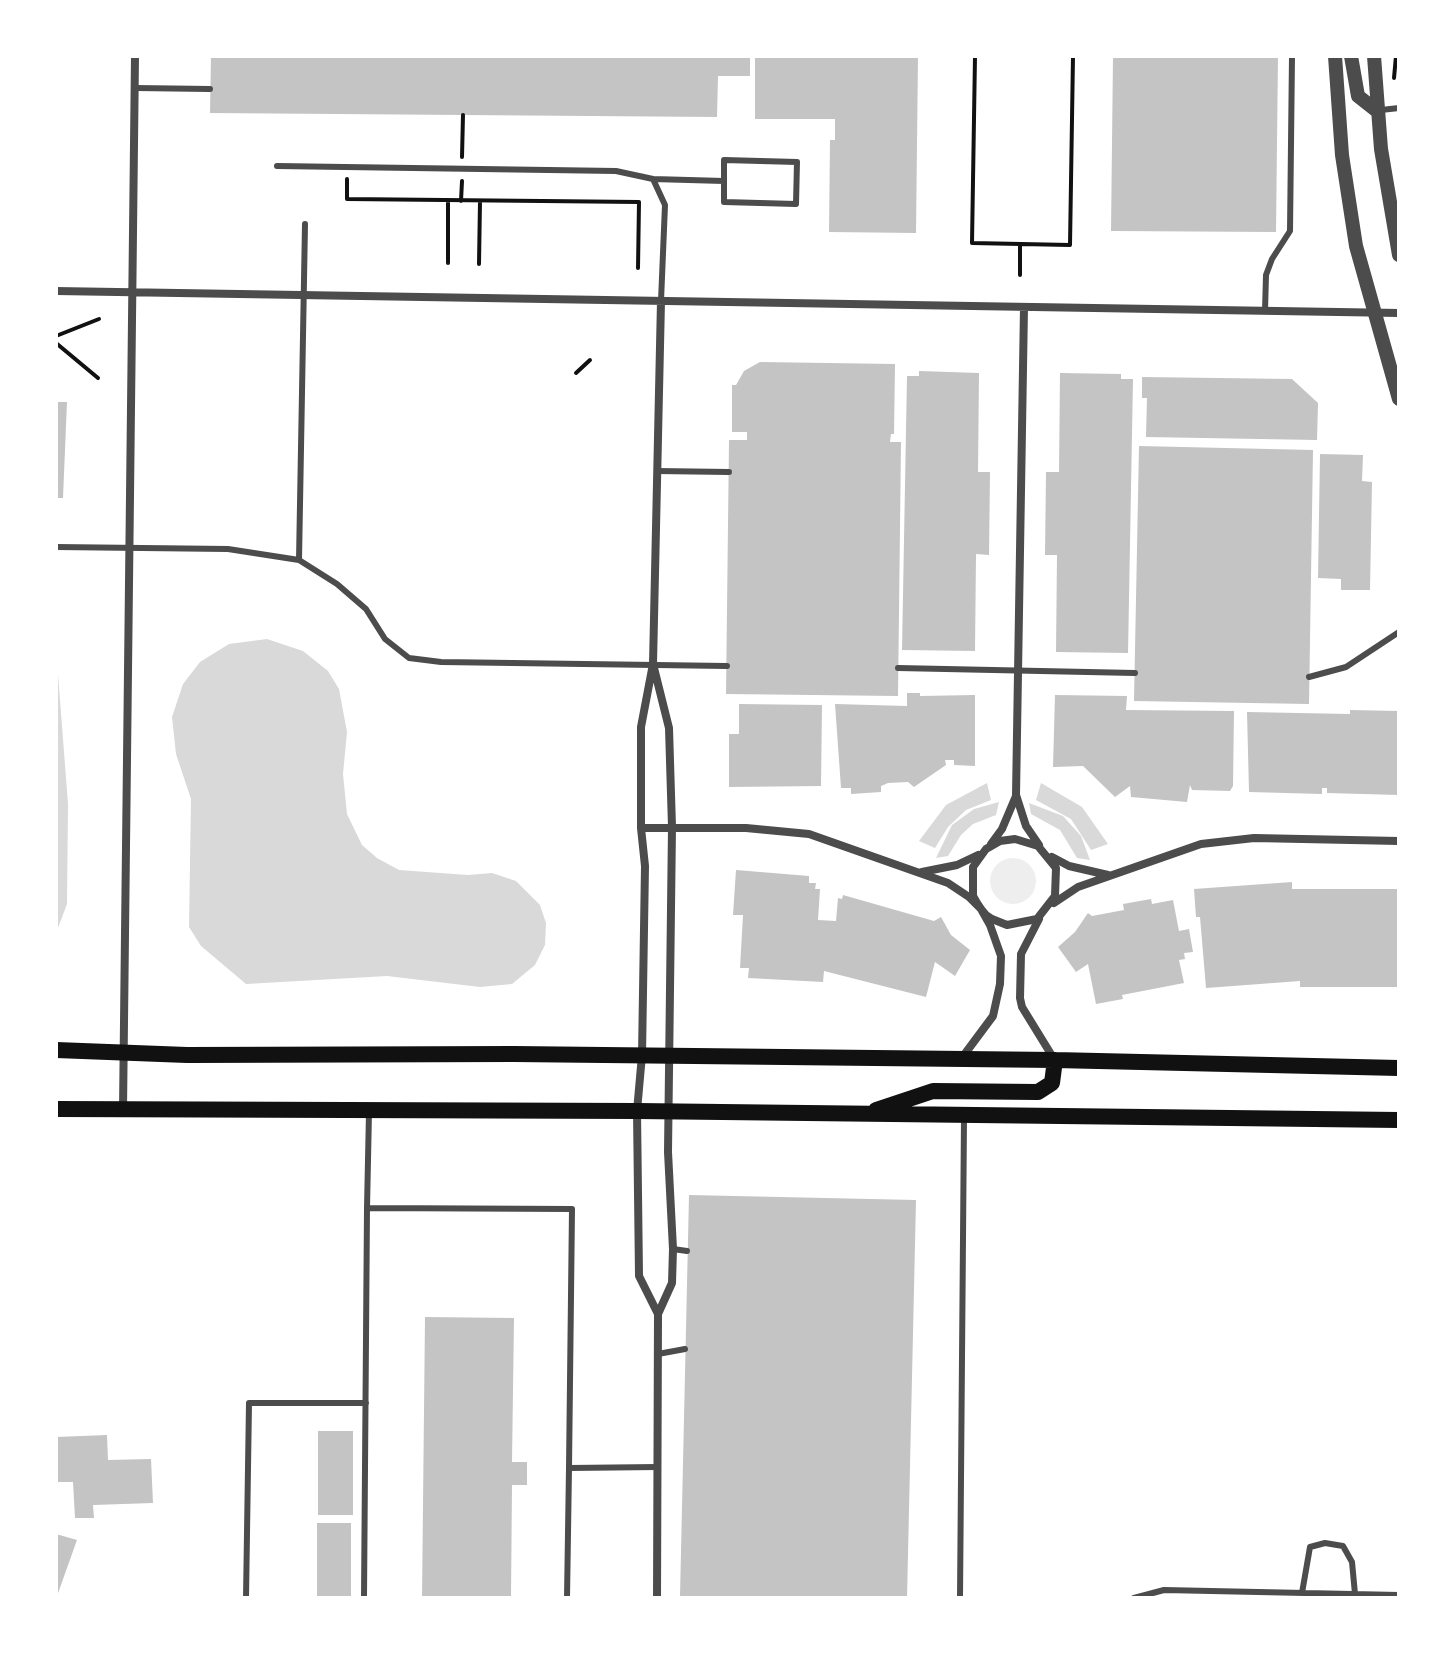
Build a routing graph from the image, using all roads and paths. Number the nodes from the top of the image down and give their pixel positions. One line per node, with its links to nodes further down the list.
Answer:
1 (135, 56): 8 (street)
2 (975, 56): 19 (path)
3 (1073, 56): 19 (path)
4 (1292, 56): 30 (lane)
5 (1335, 56): 31 (street)
6 (1351, 56): 11 (street)
7 (1374, 56): 11 (street)
8 (135, 88): 9 (lane); 26 (street)
9 (210, 89)
10 (1399, 108): 11 (lane)
11 (1377, 111): 20 (street)
12 (277, 166): 13 (lane)
13 (347, 167): 14 (lane); 16 (path)
14 (653, 179): 15 (lane); 28 (lane)
15 (724, 181): 15 (lane)
16 (448, 201): 17 (path); 21 (path)
17 (480, 201): 22 (path); 23 (path)
18 (305, 224): 27 (lane)
19 (1020, 244): 24 (path)
20 (1399, 255)
21 (448, 263)
22 (479, 264)
23 (638, 268)
24 (1020, 275)
25 (56, 291): 26 (street)
26 (132, 292): 27 (street); 43 (street)
27 (303, 295): 28 (street); 44 (lane)
28 (661, 301): 29 (street); 40 (street)
29 (1024, 307): 30 (street); 49 (street)
30 (1265, 311): 31 (street)
31 (1373, 312): 32 (street); 39 (street)
32 (1399, 313)
33 (99, 319): 34 (path)
34 (56, 336)
35 (56, 343): 38 (path)
36 (590, 360): 37 (path)
37 (576, 373)
38 (98, 378)
39 (1399, 399)
40 (657, 471): 41 (lane); 46 (street)
41 (729, 472)
42 (56, 547): 43 (lane)
43 (129, 548): 44 (lane); 65 (street)
44 (299, 560): 46 (lane)
45 (1399, 632): 51 (lane)
46 (653, 664): 47 (lane); 53 (street); 54 (street)
47 (727, 666)
48 (898, 668): 49 (lane)
49 (1018, 671): 50 (lane); 52 (street)
50 (1135, 673)
51 (1309, 677)
52 (1016, 795): 56 (street); 57 (street)
53 (672, 827): 54 (street); 58 (street); 67 (street)
54 (641, 828): 66 (street)
55 (1399, 841): 59 (street)
56 (986, 849): 57 (street); 58 (street); 60 (street)
57 (1044, 851): 59 (street); 61 (street)
58 (921, 872): 60 (street)
59 (1108, 875): 61 (street)
60 (981, 909): 61 (street); 62 (street)
61 (1048, 909): 63 (street)
62 (1001, 966): 63 (street); 68 (street)
63 (1020, 968): 69 (street)
64 (56, 1050): 65 (main road)
65 (124, 1050): 66 (main road); 72 (street)
66 (642, 1055): 67 (main road); 74 (street)
67 (671, 1055): 68 (main road); 75 (street)
68 (961, 1059): 69 (main road)
69 (1055, 1060): 70 (main road); 76 (main road)
70 (1399, 1068)
71 (56, 1109): 72 (main road)
72 (123, 1110): 73 (main road)
73 (369, 1110): 74 (main road); 79 (lane)
74 (637, 1111): 75 (main road); 82 (street)
75 (669, 1111): 76 (main road); 80 (street)
76 (867, 1114): 77 (main road)
77 (964, 1115): 78 (main road); 95 (lane)
78 (1399, 1120)
79 (367, 1208): 85 (lane); 87 (lane)
80 (673, 1249): 81 (lane); 82 (street)
81 (687, 1251)
82 (658, 1314): 84 (street)
83 (685, 1349): 84 (lane)
84 (658, 1354): 86 (street)
85 (366, 1403): 91 (lane); 92 (lane)
86 (658, 1467): 87 (lane); 94 (street)
87 (569, 1468): 93 (lane)
88 (1302, 1593): 89 (lane); 89 (lane); 96 (lane)
89 (1355, 1594): 90 (lane)
90 (1399, 1595)
91 (246, 1598)
92 (364, 1598)
93 (567, 1598)
94 (657, 1598)
95 (960, 1598)
96 (1134, 1598)

